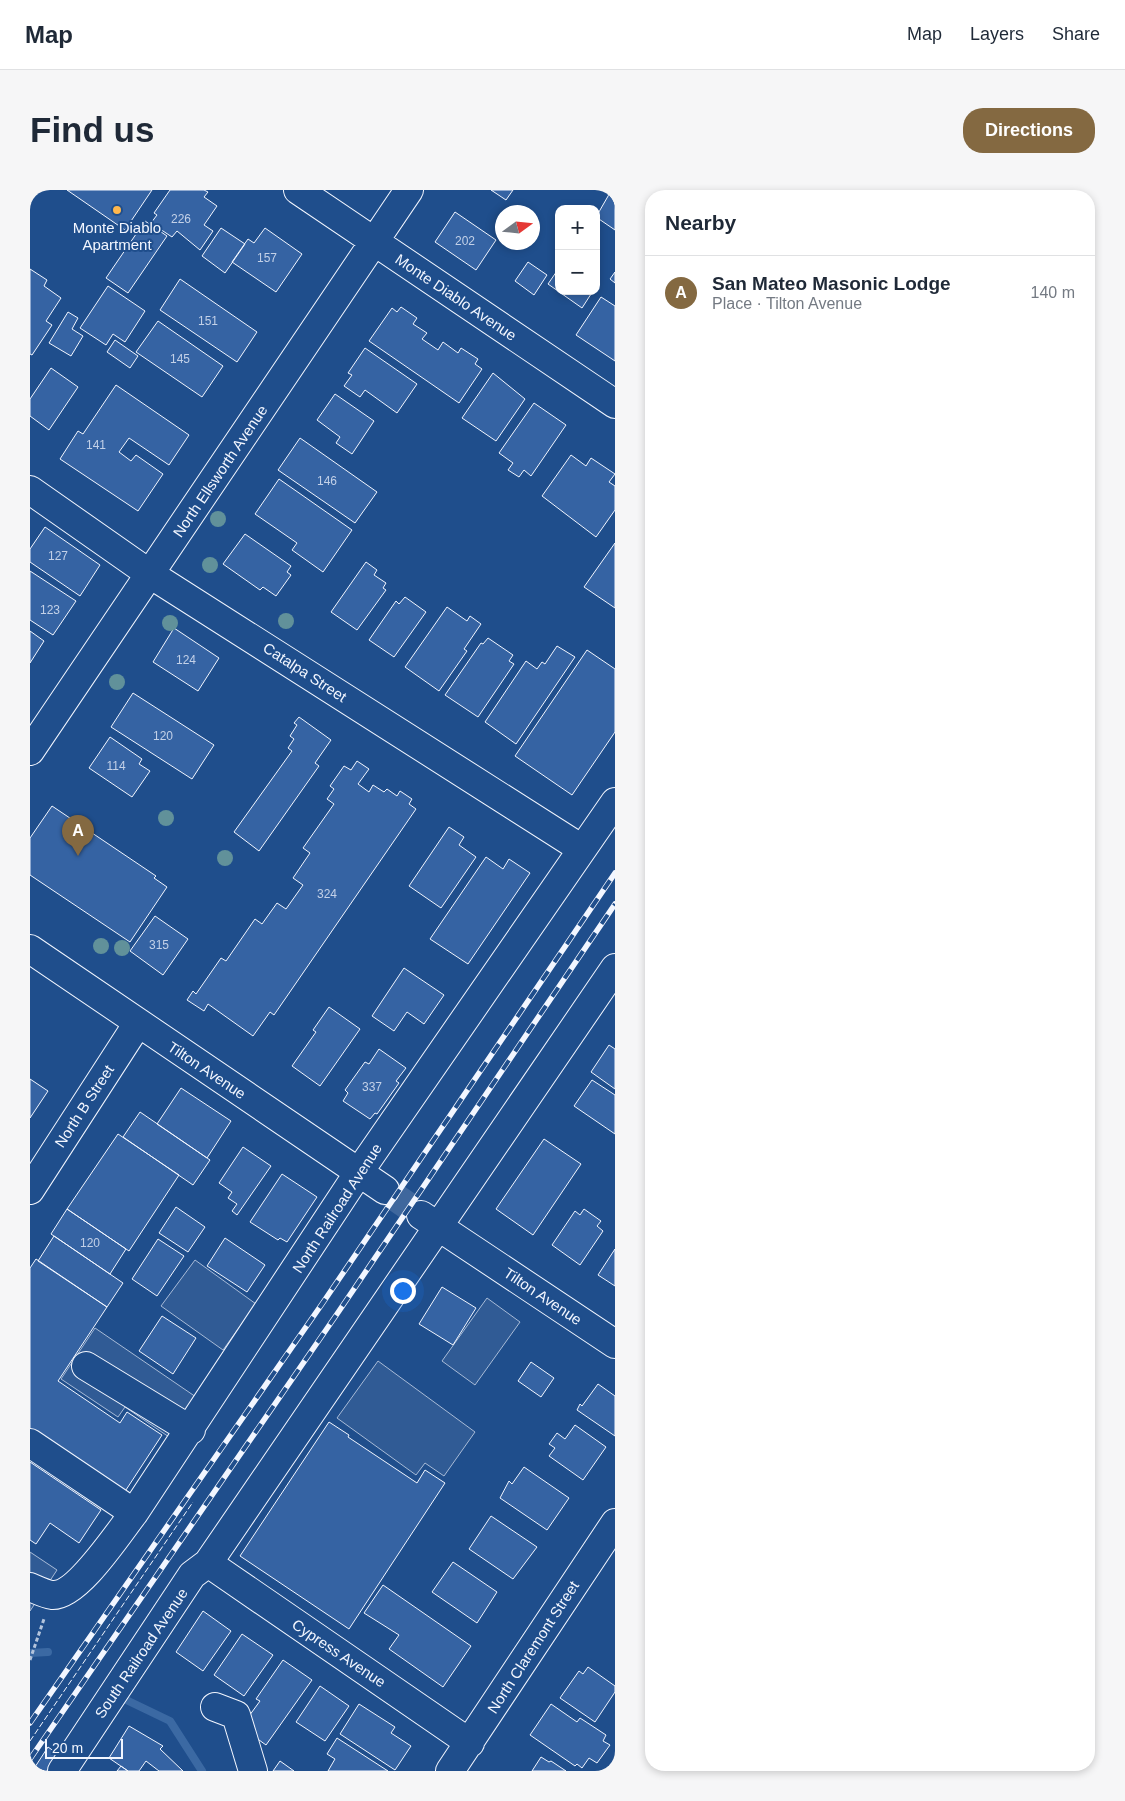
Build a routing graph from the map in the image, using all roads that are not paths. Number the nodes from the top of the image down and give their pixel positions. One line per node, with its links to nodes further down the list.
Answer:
1 (298, 190): 3 (street, Monte Diablo Avenue)
2 (409, 190): 3 (street, North Ellsworth Avenue)
3 (374, 242): 4 (street, Monte Diablo Avenue); 6 (street, North Ellsworth Avenue)
4 (615, 404)
5 (30, 490): 6 (street, Catalpa Street)
6 (150, 574): 7 (street, North Ellsworth Avenue); 9 (street, Catalpa Street)
7 (30, 751)
8 (615, 802): 9 (street, North Railroad Avenue)
9 (582, 849): 13 (street, North Railroad Avenue)
10 (32, 955): 12 (street, Tilton Avenue)
11 (615, 968): 16 (street)
12 (138, 1023): 13 (street, Tilton Avenue); 14 (street, North B Street)
13 (359, 1172): 15 (street, Tilton Avenue); 19 (street, North Railroad Avenue)
14 (30, 1190)
15 (385, 1190)
16 (431, 1221): 17 (street, Tilton Avenue); 23 (street)
17 (615, 1344)
18 (86, 1366): 19 (street)
19 (191, 1430): 21 (street, North Railroad Avenue)
20 (30, 1443): 21 (street)
21 (134, 1513): 24 (street, North Railroad Avenue)
22 (615, 1523): 26 (street, North Claremont Street)
23 (208, 1563): 26 (street, Cypress Avenue); 27 (street, South Railroad Avenue)
24 (42, 1600)
25 (215, 1707): 28 (street)
26 (470, 1742): 29 (street, North Claremont Street)
27 (62, 1771)
28 (253, 1771)
29 (450, 1771)

